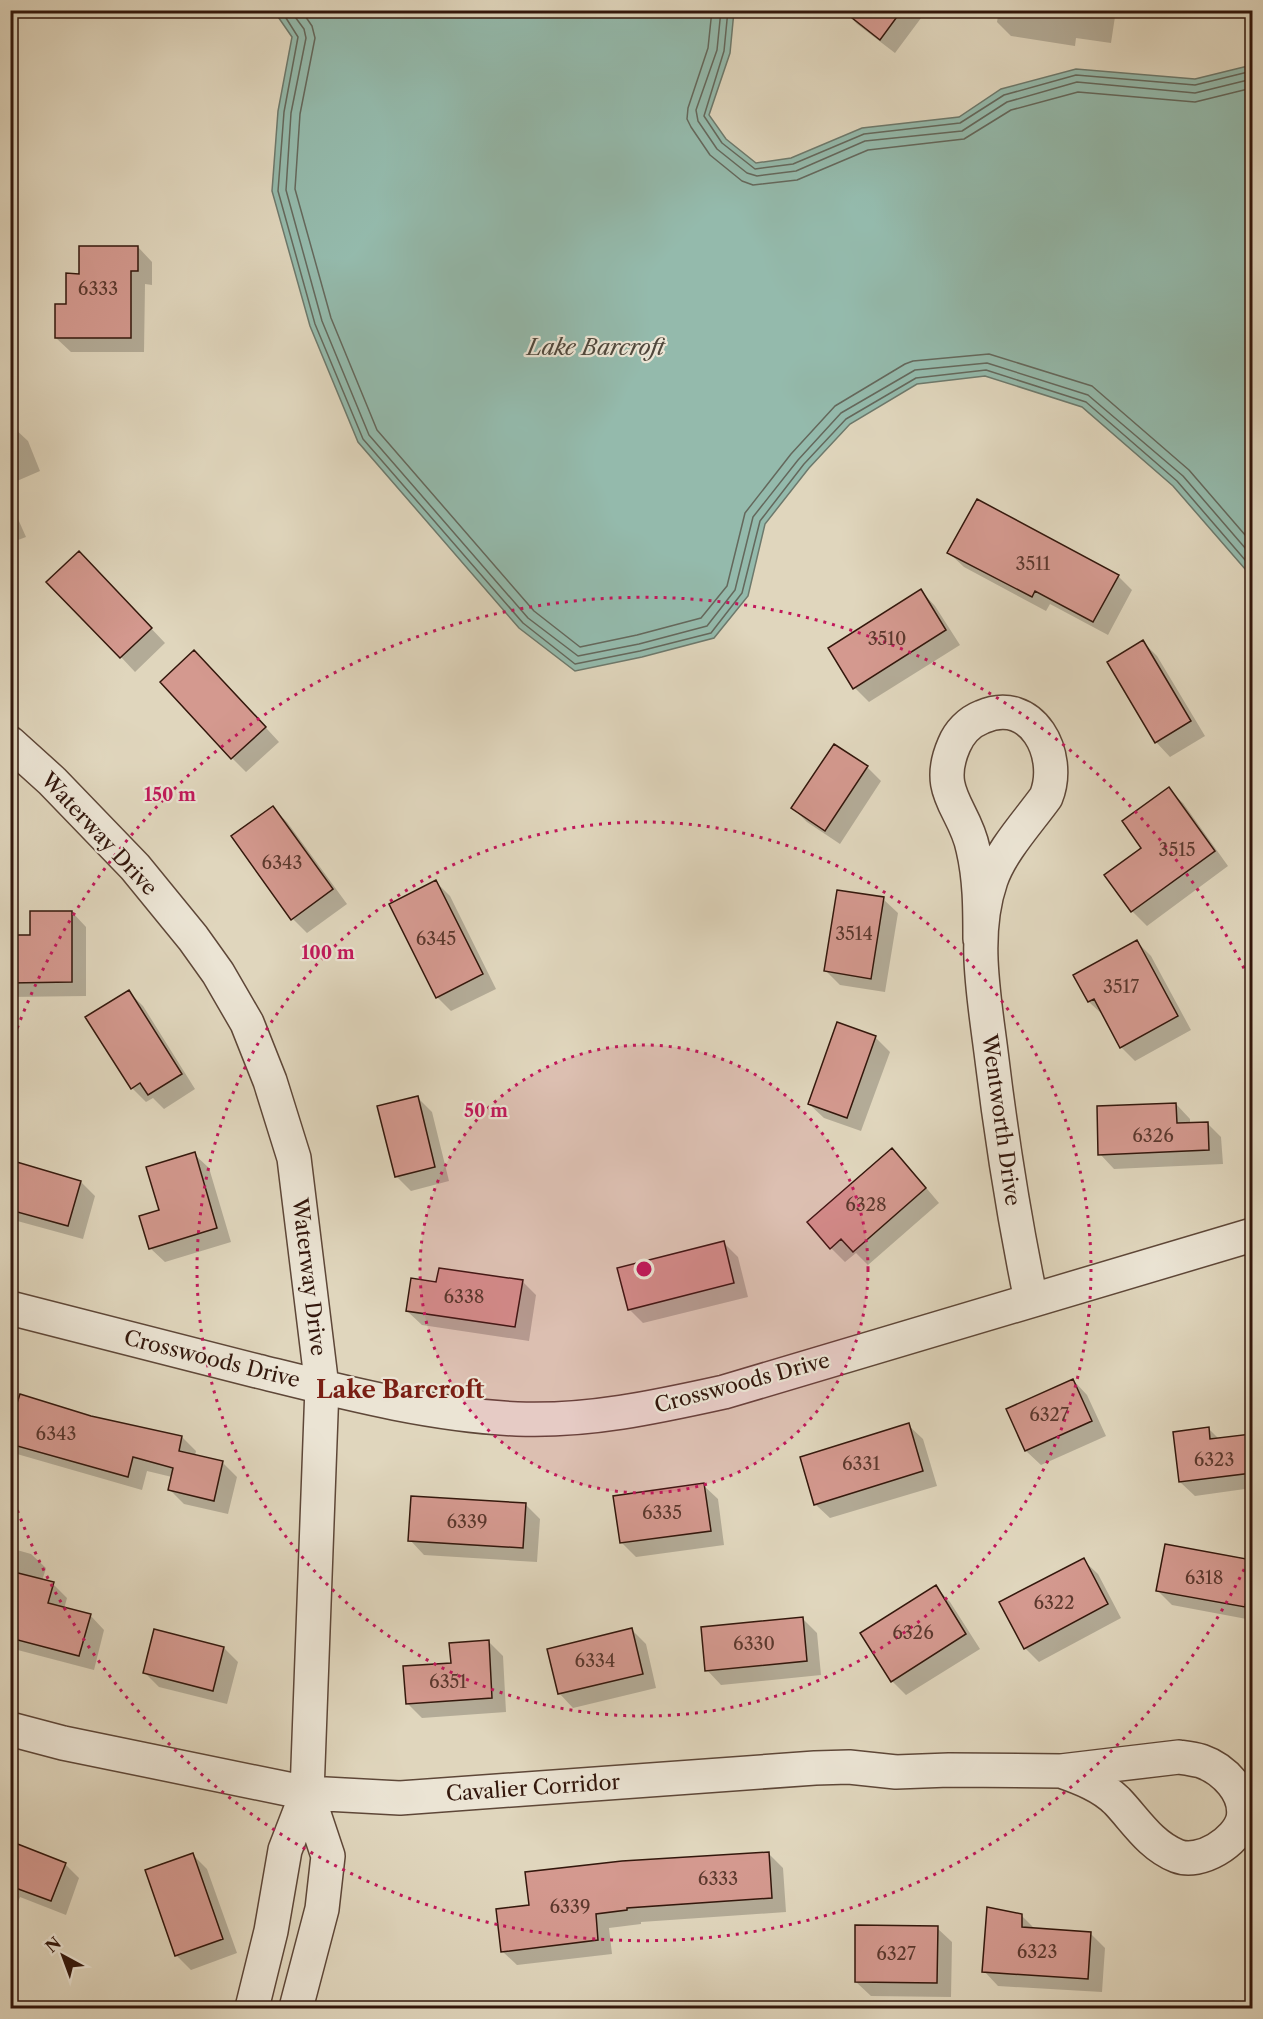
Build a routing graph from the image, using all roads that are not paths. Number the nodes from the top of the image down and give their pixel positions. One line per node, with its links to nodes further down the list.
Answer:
1 (10, 743): 6 (street, Waterway Drive)
2 (980, 939): 2 (street, Wentworth Drive); 4 (street, Wentworth Drive)
3 (1252, 1235): 4 (street, Crosswoods Drive)
4 (1031, 1300): 6 (street, Crosswoods Drive)
5 (10, 1308): 6 (street, Crosswoods Drive)
6 (322, 1387): 9 (street, Waterway Drive)
7 (10, 1729): 9 (street, Cavalier Corridor)
8 (1061, 1771): 8 (street, Cavalier Corridor); 9 (street, Cavalier Corridor)
9 (307, 1793): 10 (street); 11 (street, Waterway Drive)
10 (252, 2008)
11 (296, 2008)

